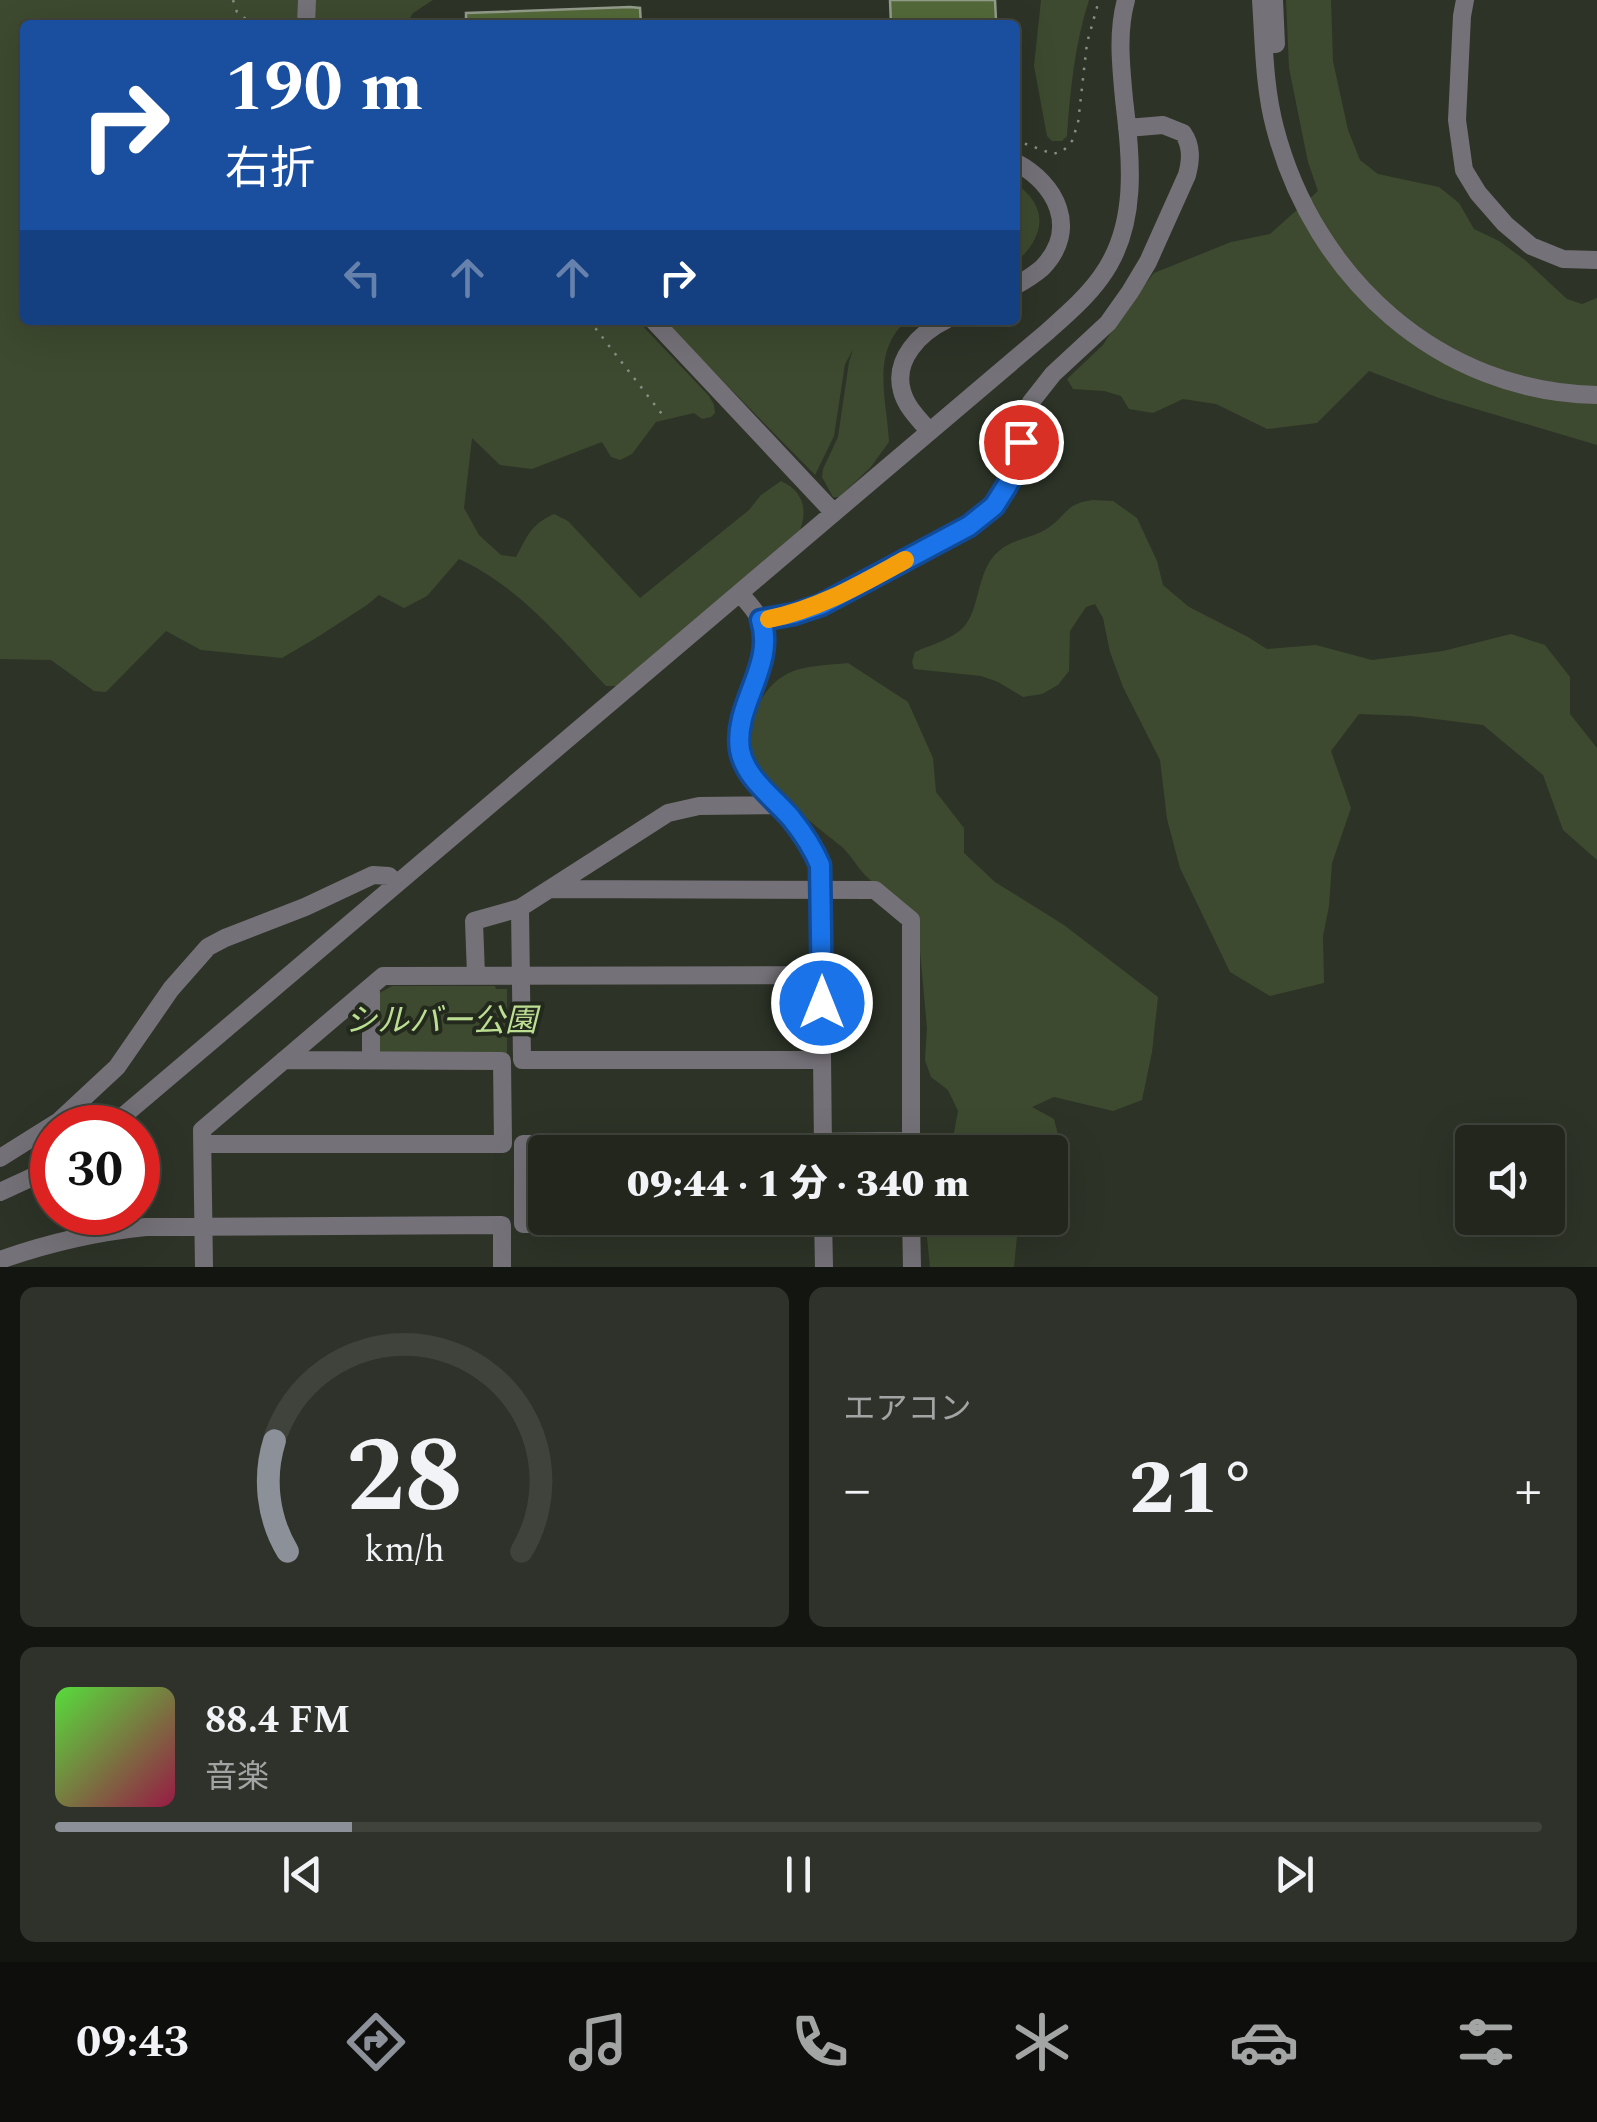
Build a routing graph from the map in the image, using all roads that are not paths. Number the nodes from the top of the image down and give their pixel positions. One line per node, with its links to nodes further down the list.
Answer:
1 (1126, 0): 5 (street)
2 (1261, 0): 7 (street)
3 (1274, 0): 7 (street)
4 (1465, 0): 8 (street)
5 (1127, 128): 13 (street); 16 (street)
6 (1020, 165): 9 (street)
7 (1288, 170): 12 (street)
8 (1597, 260)
9 (1020, 283)
10 (659, 325): 14 (street)
11 (935, 325): 13 (street)
12 (1597, 395)
13 (930, 432): 14 (street)
14 (834, 512): 15 (street)
15 (739, 593): 16 (street); 18 (street)
16 (761, 620): 17 (street)
17 (779, 805): 19 (street); 20 (street)
18 (396, 884): 29 (street); 34 (street)
19 (821, 888): 20 (street); 24 (street); 31 (street)
20 (551, 889): 21 (street)
21 (520, 908): 22 (street); 23 (street)
22 (476, 975): 23 (street); 25 (street)
23 (521, 975): 24 (street); 28 (street)
24 (822, 975): 28 (street)
25 (370, 986): 26 (street); 27 (street)
26 (284, 1060): 27 (street); 32 (street)
27 (371, 1060): 32 (street)
28 (822, 1060): 30 (street)
29 (136, 1105)
30 (823, 1135)
31 (911, 1135)
32 (202, 1144): 38 (street)
33 (528, 1144): 37 (street)
34 (0, 1158)
35 (30, 1178): 36 (street)
36 (0, 1192)
37 (528, 1224)
38 (203, 1226): 41 (street); 42 (street); 43 (street)
39 (823, 1235): 44 (street)
40 (912, 1235): 45 (street)
41 (0, 1260)
42 (204, 1267)
43 (502, 1267)
44 (824, 1267)
45 (912, 1267)

